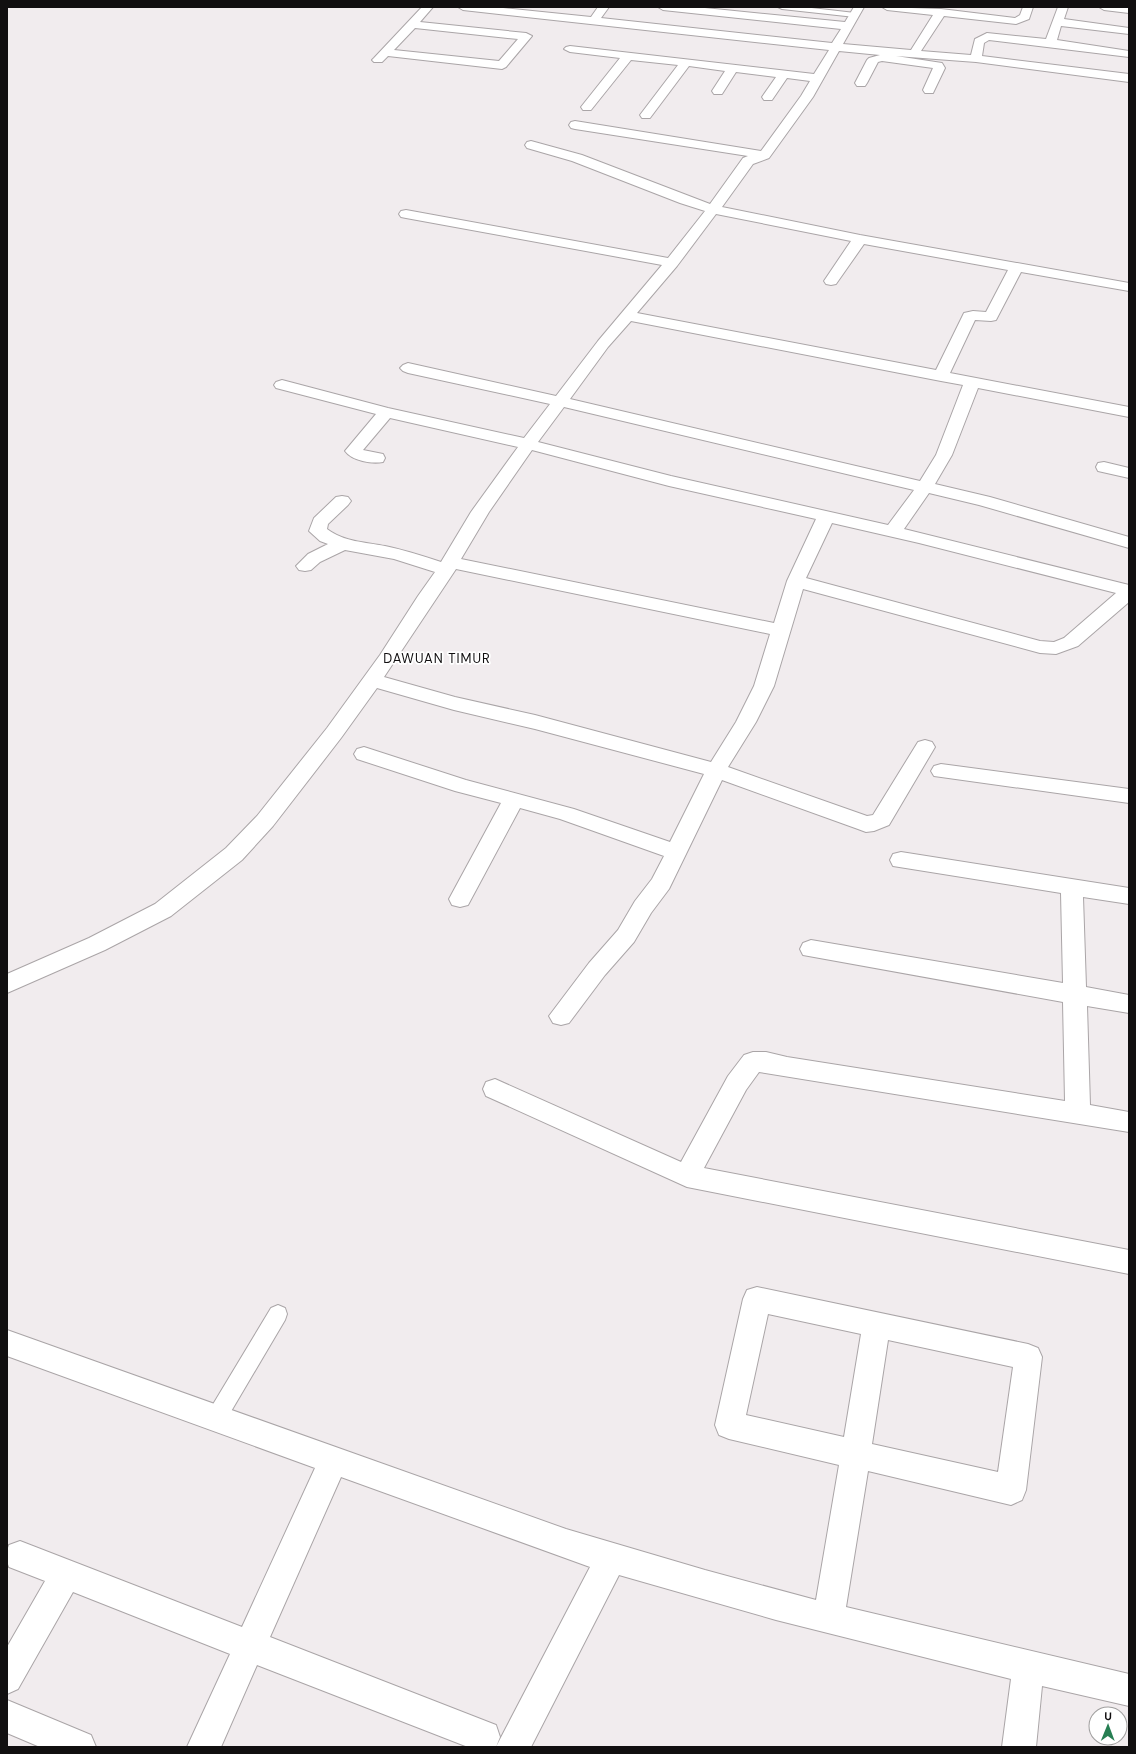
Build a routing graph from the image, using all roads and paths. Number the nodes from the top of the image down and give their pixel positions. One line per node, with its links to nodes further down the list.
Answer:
1 (428, 7): 18 (street)
2 (463, 7): 12 (street)
3 (604, 7): 13 (street)
4 (782, 7): 17 (lane)
5 (887, 7): 11 (street)
6 (1028, 7): 11 (street)
7 (1064, 7): 14 (street)
8 (1104, 7): 10 (street)
9 (655, 10): 15 (street); 17 (street)
10 (1129, 10)
11 (941, 12): 31 (street)
12 (542, 15): 13 (street); 24 (street)
13 (594, 21): 15 (street); 20 (street)
14 (1057, 22): 19 (street); 25 (street)
15 (635, 25): 16 (street)
16 (650, 26): 21 (street); 23 (street)
17 (848, 26): 22 (street); 31 (street); 38 (street)
18 (409, 28): 24 (street); 27 (street)
19 (1129, 31)
20 (586, 32)
21 (705, 32): 22 (street); 26 (street)
22 (763, 38): 28 (street)
23 (641, 39)
24 (523, 40): 27 (street)
25 (1050, 43): 29 (street); 32 (street)
26 (698, 45)
27 (385, 52): 33 (street)
28 (755, 52)
29 (1129, 54)
30 (628, 56): 34 (street); 36 (street); 36 (street)
31 (921, 56): 32 (street); 40 (street); 41 (street)
32 (976, 59): 39 (street)
33 (375, 63)
34 (686, 63): 35 (street); 45 (street)
35 (732, 68): 37 (street); 42 (street)
36 (617, 70): 44 (street)
37 (784, 74): 38 (street); 43 (street)
38 (818, 78): 48 (street)
39 (1129, 78)
40 (861, 83)
41 (929, 90)
42 (718, 91)
43 (768, 97)
44 (587, 107)
45 (646, 115)
46 (575, 125): 48 (street)
47 (531, 144): 49 (street)
48 (764, 155): 49 (street)
49 (713, 209): 51 (street); 52 (street)
50 (406, 214): 52 (street)
51 (860, 239): 53 (street); 54 (street)
52 (672, 263): 56 (street)
53 (1016, 268): 55 (street); 58 (street)
54 (830, 281)
55 (1129, 287)
56 (629, 316): 58 (street); 61 (street)
57 (408, 368): 61 (street)
58 (941, 376): 59 (street)
59 (972, 382): 63 (street); 68 (street)
60 (282, 385): 62 (street)
61 (560, 402): 64 (street); 68 (street)
62 (386, 412): 64 (street); 65 (street)
63 (1129, 412)
64 (528, 444): 70 (street); 75 (street)
65 (377, 458)
66 (1104, 467): 67 (street)
67 (1129, 473)
68 (925, 487): 71 (street); 73 (street)
69 (342, 501): 72 (street)
70 (826, 516): 71 (street); 76 (street)
71 (893, 532): 77 (street)
72 (345, 543): 74 (street); 75 (street)
73 (1129, 543)
74 (305, 566)
75 (448, 566): 78 (street); 79 (street)
76 (796, 581): 77 (street); 78 (street)
77 (1129, 592)
78 (782, 631): 82 (street)
79 (372, 680): 82 (street); 92 (street)
80 (925, 747): 82 (street)
81 (364, 754): 85 (street)
82 (716, 770): 86 (street)
83 (942, 771): 84 (street)
84 (1129, 796)
85 (514, 799): 86 (street); 90 (street)
86 (677, 852): 95 (street)
87 (902, 860): 88 (street)
88 (1072, 888): 89 (street); 93 (street)
89 (1129, 896)
90 (460, 899)
91 (811, 949): 93 (street)
92 (7, 984)
93 (1074, 995): 94 (street); 97 (street)
94 (1129, 1004)
95 (561, 1016)
96 (496, 1089): 99 (street)
97 (1078, 1113): 98 (street); 99 (street)
98 (1129, 1122)
99 (687, 1176): 100 (street)
100 (1129, 1262)
101 (278, 1314): 104 (lane)
102 (877, 1324): 105 (street); 105 (street); 105 (street)
103 (8, 1346): 104 (street)
104 (216, 1418): 106 (street)
105 (856, 1454): 110 (street)
106 (333, 1461): 108 (street); 111 (street)
107 (20, 1556): 109 (street)
108 (611, 1558): 110 (street); 119 (street)
109 (66, 1574): 111 (street); 113 (street)
110 (829, 1618): 112 (street)
111 (250, 1646): 116 (street); 118 (street)
112 (1028, 1668): 114 (street); 120 (street)
113 (7, 1678)
114 (1129, 1690)
115 (7, 1716): 117 (street)
116 (484, 1737)
117 (79, 1747)
118 (204, 1747)
119 (513, 1747)
120 (1019, 1747)

